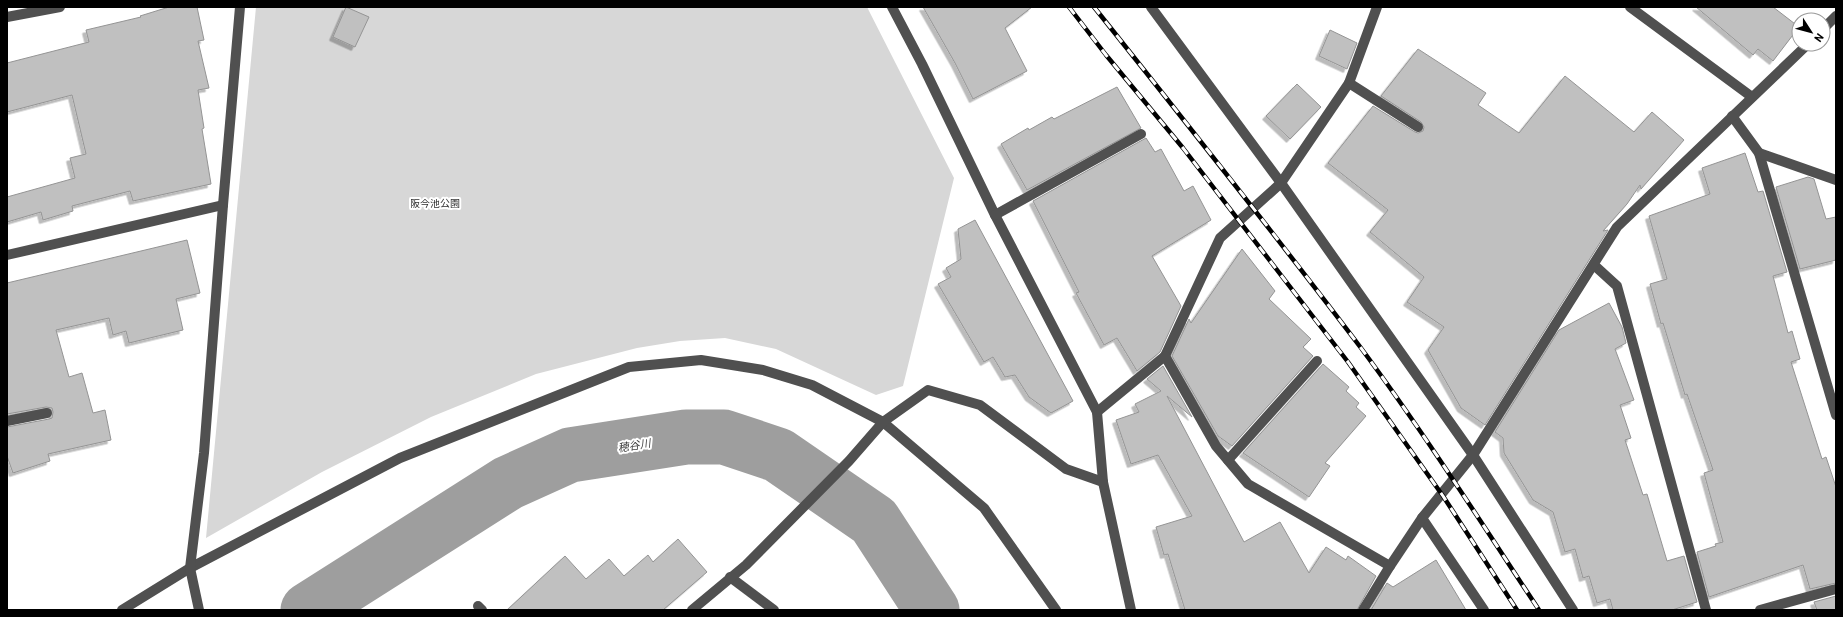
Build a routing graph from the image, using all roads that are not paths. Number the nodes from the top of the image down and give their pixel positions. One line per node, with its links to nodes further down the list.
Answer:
1 (60, 7): 7 (street)
2 (240, 7): 17 (street)
3 (892, 7): 18 (street)
4 (1151, 7): 16 (street)
5 (1377, 7): 9 (street)
6 (1630, 7): 10 (street)
7 (7, 17)
8 (1800, 52): 10 (street)
9 (1349, 83): 12 (street); 16 (street)
10 (1752, 97): 11 (street)
11 (1732, 116): 14 (street); 20 (street)
12 (1418, 127)
13 (1141, 134): 18 (street)
14 (1759, 153): 15 (street); 25 (street)
15 (1836, 180)
16 (1281, 183): 21 (street); 28 (street)
17 (223, 205): 19 (street); 33 (street)
18 (995, 215): 23 (street)
19 (7, 255)
20 (1594, 265): 28 (street); 45 (street)
21 (1165, 356): 23 (street); 29 (street)
22 (1317, 361): 29 (street)
23 (1097, 412): 30 (street)
24 (48, 413): 26 (street)
25 (1836, 416)
26 (7, 421)
27 (883, 422): 30 (street); 33 (street); 34 (street); 40 (street)
28 (1473, 455): 31 (street); 44 (street)
29 (1228, 460): 32 (street)
30 (1103, 482): 41 (street)
31 (1422, 518): 32 (street); 43 (street)
32 (1390, 566): 42 (street)
33 (190, 568): 36 (street); 37 (street)
34 (730, 577): 38 (street); 39 (street)
35 (1836, 589): 46 (street)
36 (122, 610)
37 (200, 610)
38 (692, 610)
39 (774, 610)
40 (1056, 610)
41 (1131, 610)
42 (1363, 610)
43 (1484, 610)
44 (1573, 610)
45 (1706, 610)
46 (1760, 610)

